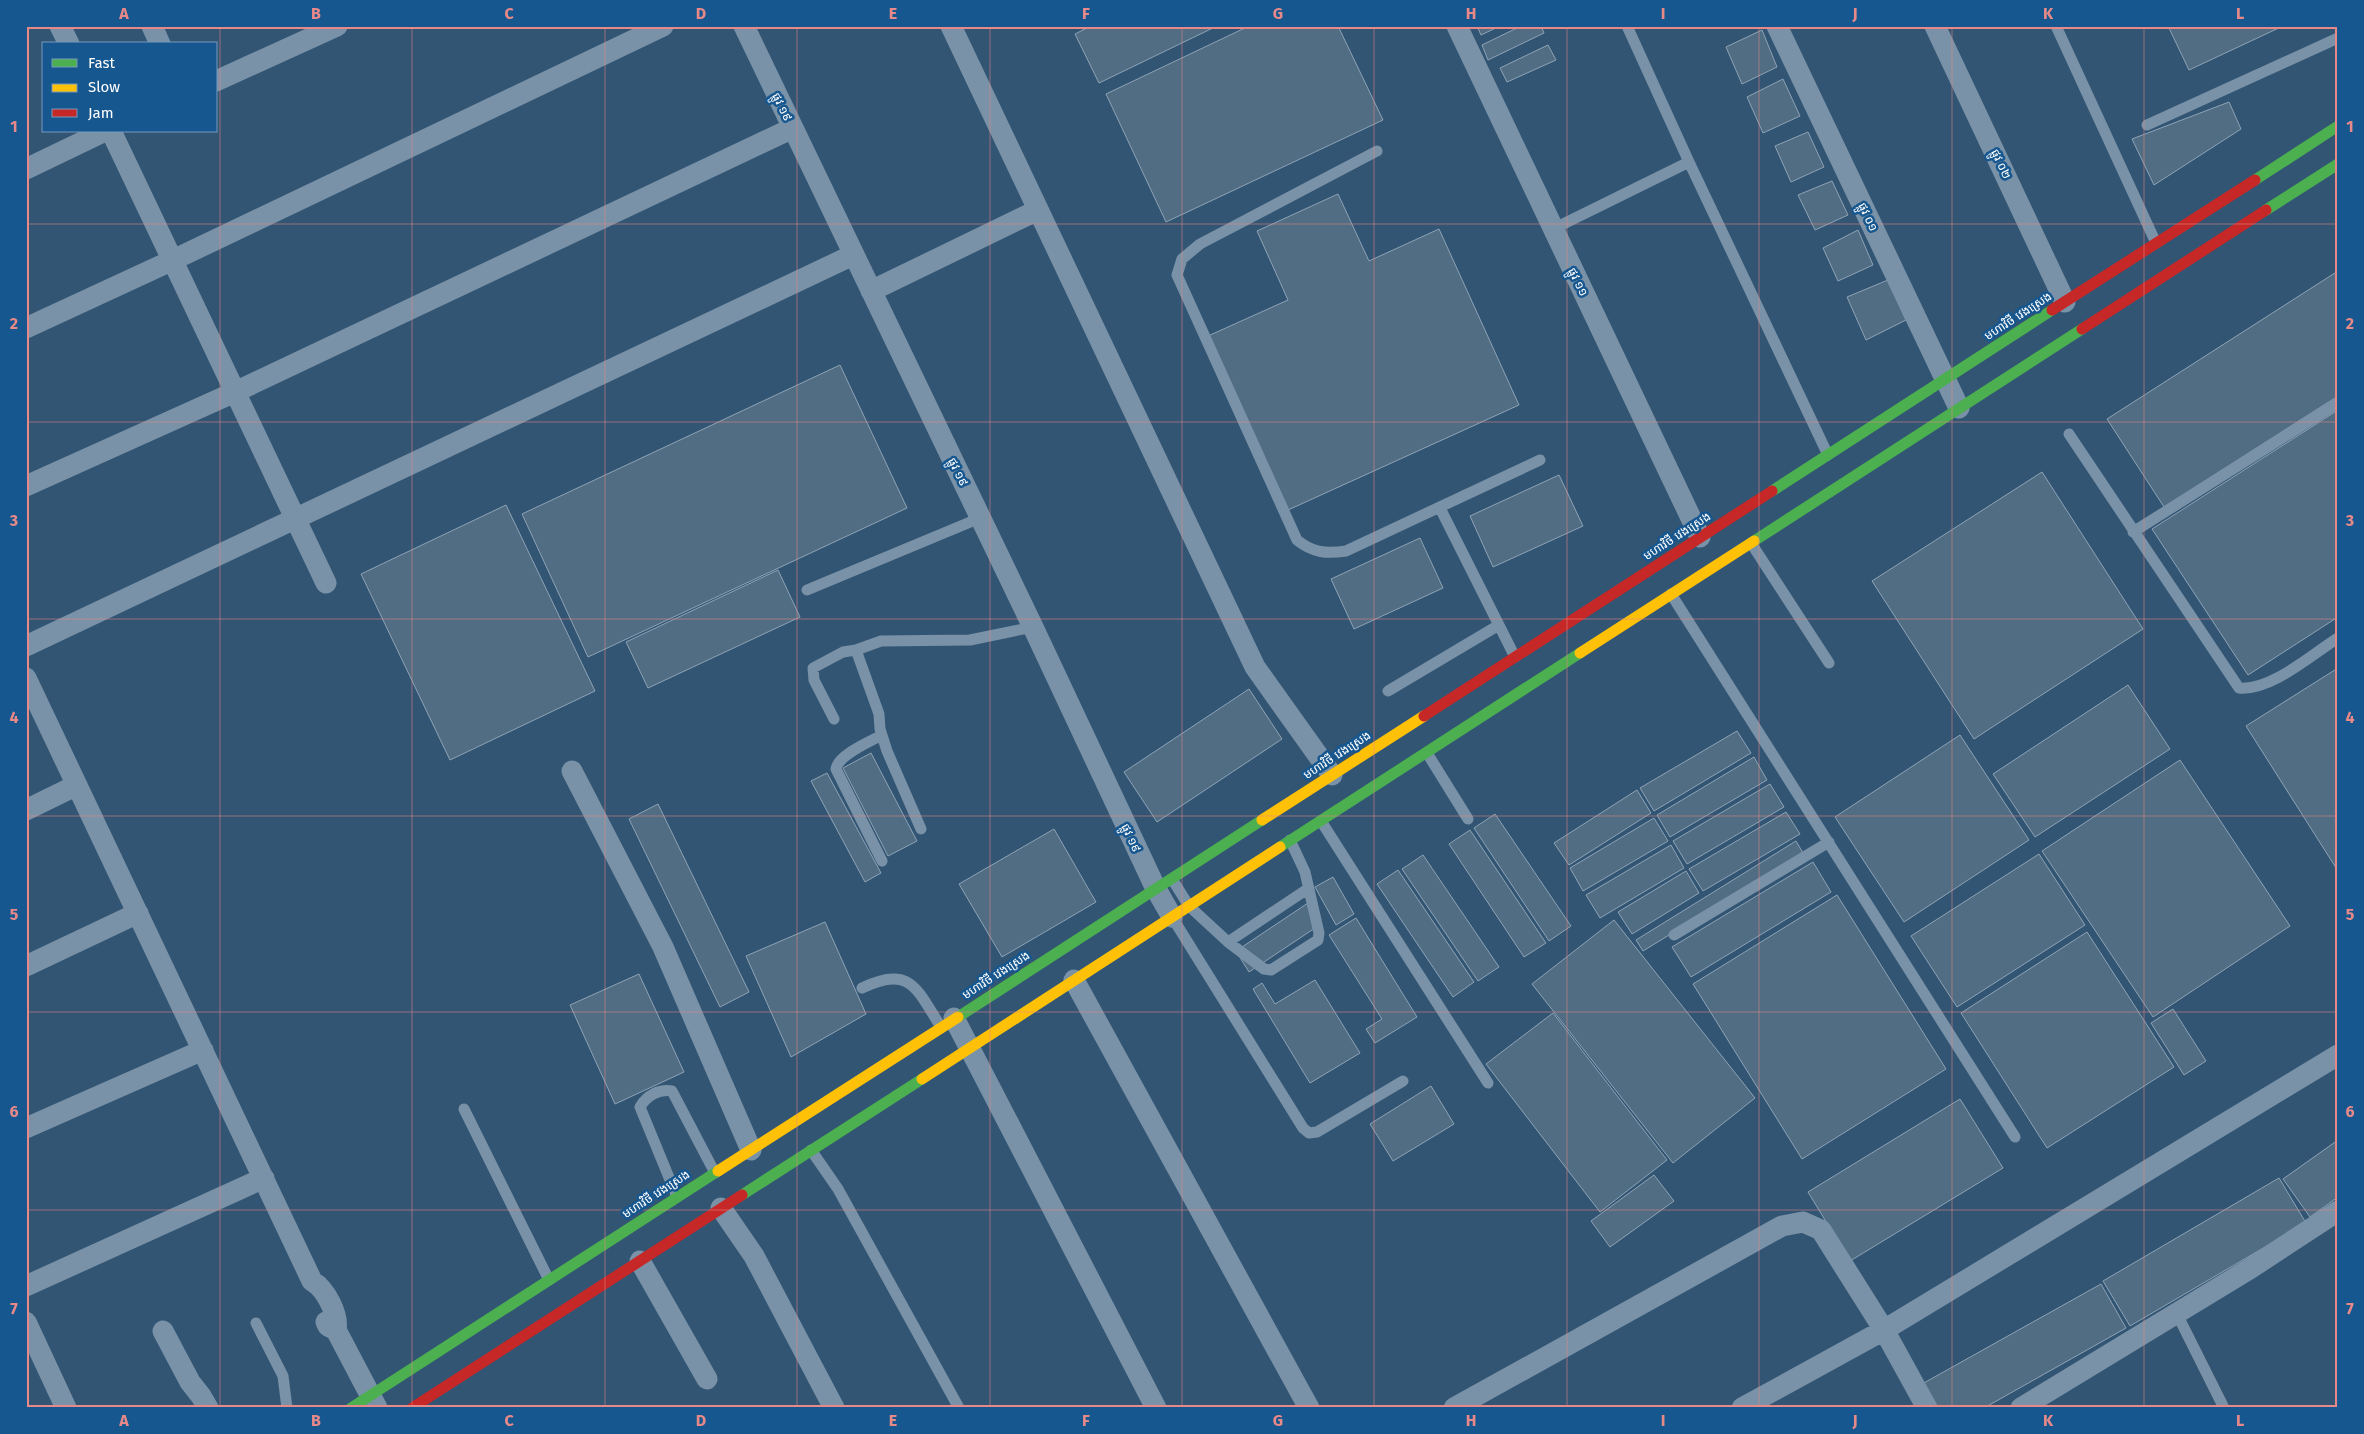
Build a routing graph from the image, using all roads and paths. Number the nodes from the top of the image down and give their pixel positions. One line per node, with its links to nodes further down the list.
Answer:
1 (60, 26): 14 (street)
2 (152, 26): 15 (street)
3 (337, 26): 12 (street)
4 (663, 26): 30 (street)
5 (744, 26): 18 (street, ផ្លូវ ១៩)
6 (951, 26): 26 (street)
7 (1457, 26): 27 (street, ផ្លូវ ១១)
8 (1627, 26): 23 (lane)
9 (1777, 26): 34 (street, ផ្លូវ ០១)
10 (1935, 26): 32 (street, ផ្លូវ ០២)
11 (2056, 26): 28 (lane)
12 (314, 31): 16 (street)
13 (2338, 38): 17 (lane)
14 (68, 42)
15 (159, 42)
16 (218, 81)
17 (2147, 125)
18 (793, 128): 29 (street, ផ្លូវ ១៩); 35 (street)
19 (2337, 128): 28 (main road, មហាវិថី វេងស្រេង)
20 (103, 132): 25 (street)
21 (112, 132): 30 (street)
22 (1377, 151): 42 (lane)
23 (1689, 162): 27 (lane); 39 (lane)
24 (2338, 164): 37 (main road)
25 (26, 169)
26 (1038, 210): 31 (street); 64 (street)
27 (1553, 228): 46 (street, ផ្លូវ ១១)
28 (2156, 243): 32 (main road, មហាវិថី វេងស្រេង)
29 (854, 255): 31 (street, ផ្លូវ ១៩); 43 (street)
30 (173, 260): 33 (street); 35 (street)
31 (871, 291): 44 (street, ផ្លូវ ១៩)
32 (2066, 302): 34 (main road, មហាវិថី វេងស្រេង)
33 (26, 328)
34 (1944, 380): 37 (street, ផ្លូវ ០១); 39 (main road, មហាវិថី វេងស្រេង)
35 (235, 392): 41 (street); 43 (street)
36 (2338, 403): 45 (lane)
37 (1960, 408): 47 (main road)
38 (2069, 434): 45 (lane)
39 (1828, 455): 46 (main road, មហាវិថី វេងស្រេង)
40 (1540, 460): 42 (lane)
41 (26, 486)
42 (1440, 508): 51 (lane)
43 (296, 518): 48 (street); 54 (street)
44 (980, 518): 49 (lane); 52 (street, ផ្លូវ ១៩)
45 (2133, 532): 53 (lane)
46 (1700, 537): 56 (main road, មហាវិថី វេងស្រេង)
47 (1751, 542): 50 (main road); 57 (lane)
48 (326, 583)
49 (807, 590)
50 (1671, 594): 62 (main road); 71 (lane)
51 (1499, 625): 56 (lane); 59 (lane)
52 (1032, 627): 55 (lane); 73 (street, ផ្លូវ ១៩)
53 (2338, 638)
54 (26, 646)
55 (856, 650): 60 (lane); 61 (lane)
56 (1515, 657): 64 (main road, មហាវិថី វេងស្រេង)
57 (1829, 663)
58 (26, 678): 65 (street)
59 (1388, 691)
60 (834, 719)
61 (882, 735): 69 (lane); 72 (lane)
62 (1426, 753): 67 (lane); 68 (main road)
63 (572, 771): 92 (street)
64 (1332, 775): 73 (main road, មហាវិថី វេងស្រេង)
65 (77, 785): 66 (street); 76 (street)
66 (26, 810)
67 (1468, 819)
68 (1321, 821): 70 (main road); 88 (lane)
69 (921, 829)
70 (1290, 840): 74 (lane); 75 (main road)
71 (1829, 842): 78 (lane); 91 (lane)
72 (882, 861)
73 (1164, 884): 75 (lane); 77 (street, ផ្លូវ ១៩); 83 (main road, មហាវិថី វេងស្រេង)
74 (1309, 888): 79 (lane); 79 (lane)
75 (1190, 906): 77 (main road); 79 (lane)
76 (138, 913): 80 (street); 85 (street)
77 (1172, 917): 81 (main road); 87 (lane)
78 (1674, 934)
79 (1228, 942)
80 (26, 966)
81 (1074, 980): 84 (main road); 117 (street)
82 (862, 988): 83 (lane)
83 (947, 1022): 84 (street); 92 (main road, មហាវិថី វេងស្រេង)
84 (969, 1048): 93 (main road); 116 (street)
85 (203, 1050): 90 (street); 95 (street)
86 (2338, 1055): 105 (street)
87 (1403, 1081)
88 (1488, 1083)
89 (464, 1109): 100 (lane)
90 (26, 1128)
91 (2015, 1136)
92 (751, 1150): 94 (main road, មហាវិថី វេងស្រេង)
93 (811, 1150): 97 (main road); 115 (lane)
94 (715, 1173): 96 (main road, មហាវិថី វេងស្រេង); 96 (lane)
95 (264, 1178): 101 (street); 108 (street)
96 (677, 1197): 100 (main road, មហាវិថី វេងស្រេង)
97 (721, 1208): 99 (main road); 114 (street)
98 (2338, 1211): 102 (street)
99 (640, 1261): 107 (street); 113 (main road)
100 (549, 1280): 108 (main road, មហាវិថី វេងស្រេង)
101 (26, 1286)
102 (2177, 1314): 121 (street); 122 (lane)
103 (26, 1322): 109 (street)
104 (256, 1323): 111 (lane)
105 (1884, 1330): 118 (street); 119 (street); 120 (street)
106 (163, 1331): 110 (street)
107 (707, 1379)
108 (373, 1402): 112 (main road, មហាវិថី វេងស្រេង)
109 (66, 1408)
110 (208, 1408)
111 (288, 1408)
112 (351, 1408)
113 (412, 1408)
114 (834, 1408)
115 (959, 1408)
116 (1156, 1408)
117 (1309, 1408)
118 (1454, 1408)
119 (1742, 1408)
120 (1927, 1408)
121 (2021, 1408)
122 (2224, 1408)

